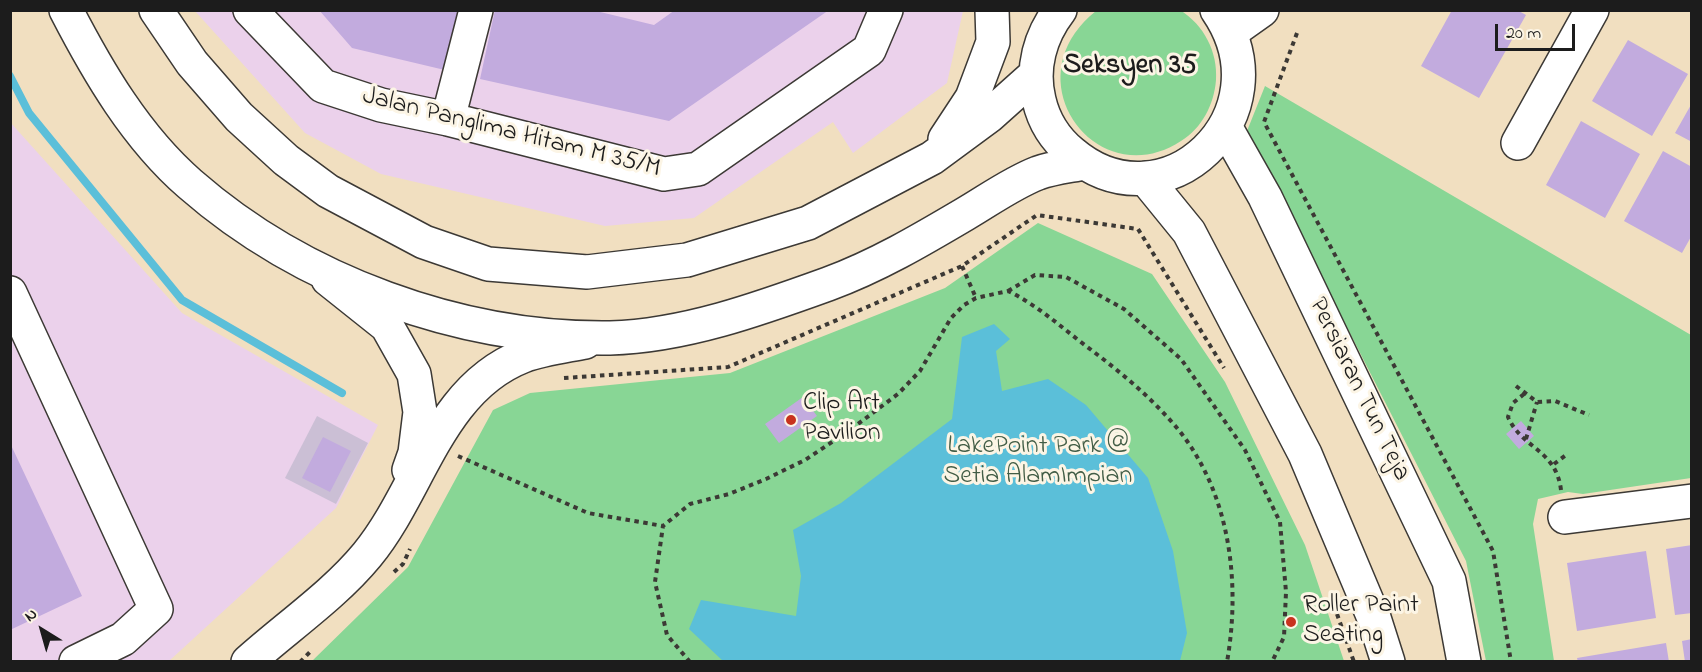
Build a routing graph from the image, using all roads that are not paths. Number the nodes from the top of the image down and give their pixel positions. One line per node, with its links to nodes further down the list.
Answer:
1 (66, 10): 18 (main road)
2 (156, 10): 15 (main road)
3 (250, 10): 12 (main road, Jalan Panglima Hitam M 35/M)
4 (476, 10): 12 (main road)
5 (886, 10): 12 (main road, Jalan Panglima Hitam M 35/M)
6 (992, 10): 15 (main road)
7 (1262, 10): 10 (main road)
8 (1592, 10): 14 (main road)
9 (1045, 18): 11 (main road)
10 (1224, 21): 13 (main road)
11 (1036, 74): 15 (main road); 16 (main road)
12 (448, 119)
13 (1226, 128): 17 (main road); 27 (main road, Persiaran Tun Teja)
14 (1518, 143)
15 (932, 158)
16 (1084, 163): 17 (main road); 20 (main road)
17 (1145, 178): 26 (main road)
18 (319, 272): 20 (main road); 22 (main road)
19 (12, 299): 24 (main road)
20 (611, 338): 22 (main road)
21 (1692, 501): 23 (main road)
22 (394, 514): 25 (main road)
23 (1564, 517)
24 (76, 662)
25 (248, 662)
26 (1388, 662)
27 (1464, 662)

